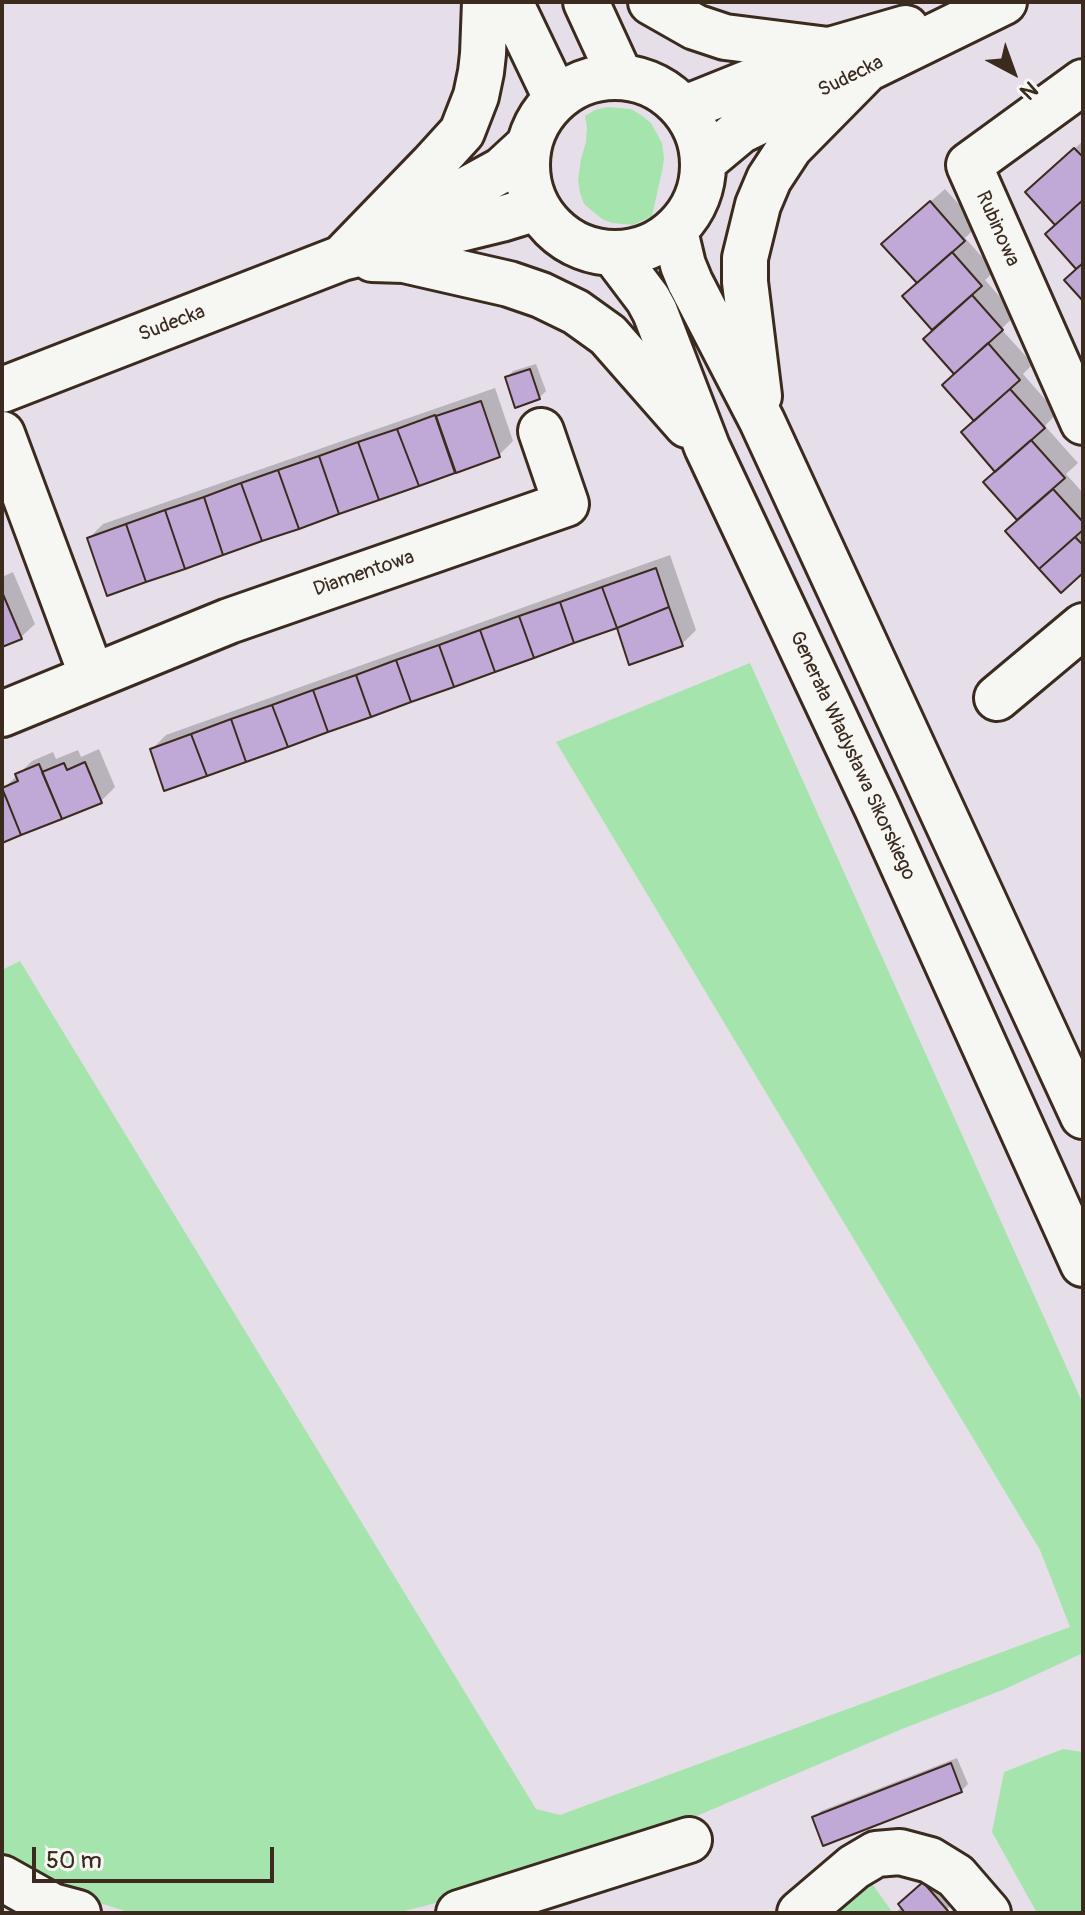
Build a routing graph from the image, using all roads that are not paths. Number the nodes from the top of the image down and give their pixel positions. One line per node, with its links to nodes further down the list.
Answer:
1 (485, 2): 17 (street)
2 (510, 2): 10 (street)
3 (586, 2): 8 (street)
4 (651, 2): 7 (street)
5 (997, 2): 7 (street, Sudecka)
6 (1004, 2): 7 (street, Sudecka)
7 (847, 61): 11 (street, Sudecka); 13 (street, Sudecka); 19 (street)
8 (620, 76): 10 (street); 11 (street)
9 (1083, 82): 20 (street, Rubinowa)
10 (556, 98): 12 (street)
11 (682, 107): 13 (street)
12 (528, 146): 14 (street); 17 (street, Sudecka)
13 (704, 161): 15 (street)
14 (537, 208): 16 (street); 17 (street, Sudecka)
15 (675, 231): 16 (street); 19 (street)
16 (614, 254): 23 (street, Generała Władysława Sikorskiego)
17 (342, 258): 18 (street, Sudecka); 23 (street)
18 (2, 390)
19 (762, 421): 28 (street)
20 (1083, 422)
21 (541, 431): 25 (street, Diamentowa)
22 (2, 434): 25 (street)
23 (707, 447): 29 (street, Generała Władysława Sikorskiego)
24 (1083, 626): 26 (street)
25 (92, 676): 27 (street, Diamentowa)
26 (997, 698)
27 (2, 714)
28 (1083, 1116)
29 (1083, 1264)
30 (689, 1840): 33 (street)
31 (2, 1878): 32 (street)
32 (78, 1913)
33 (459, 1913)
34 (800, 1913): 35 (street)
35 (988, 1913)

